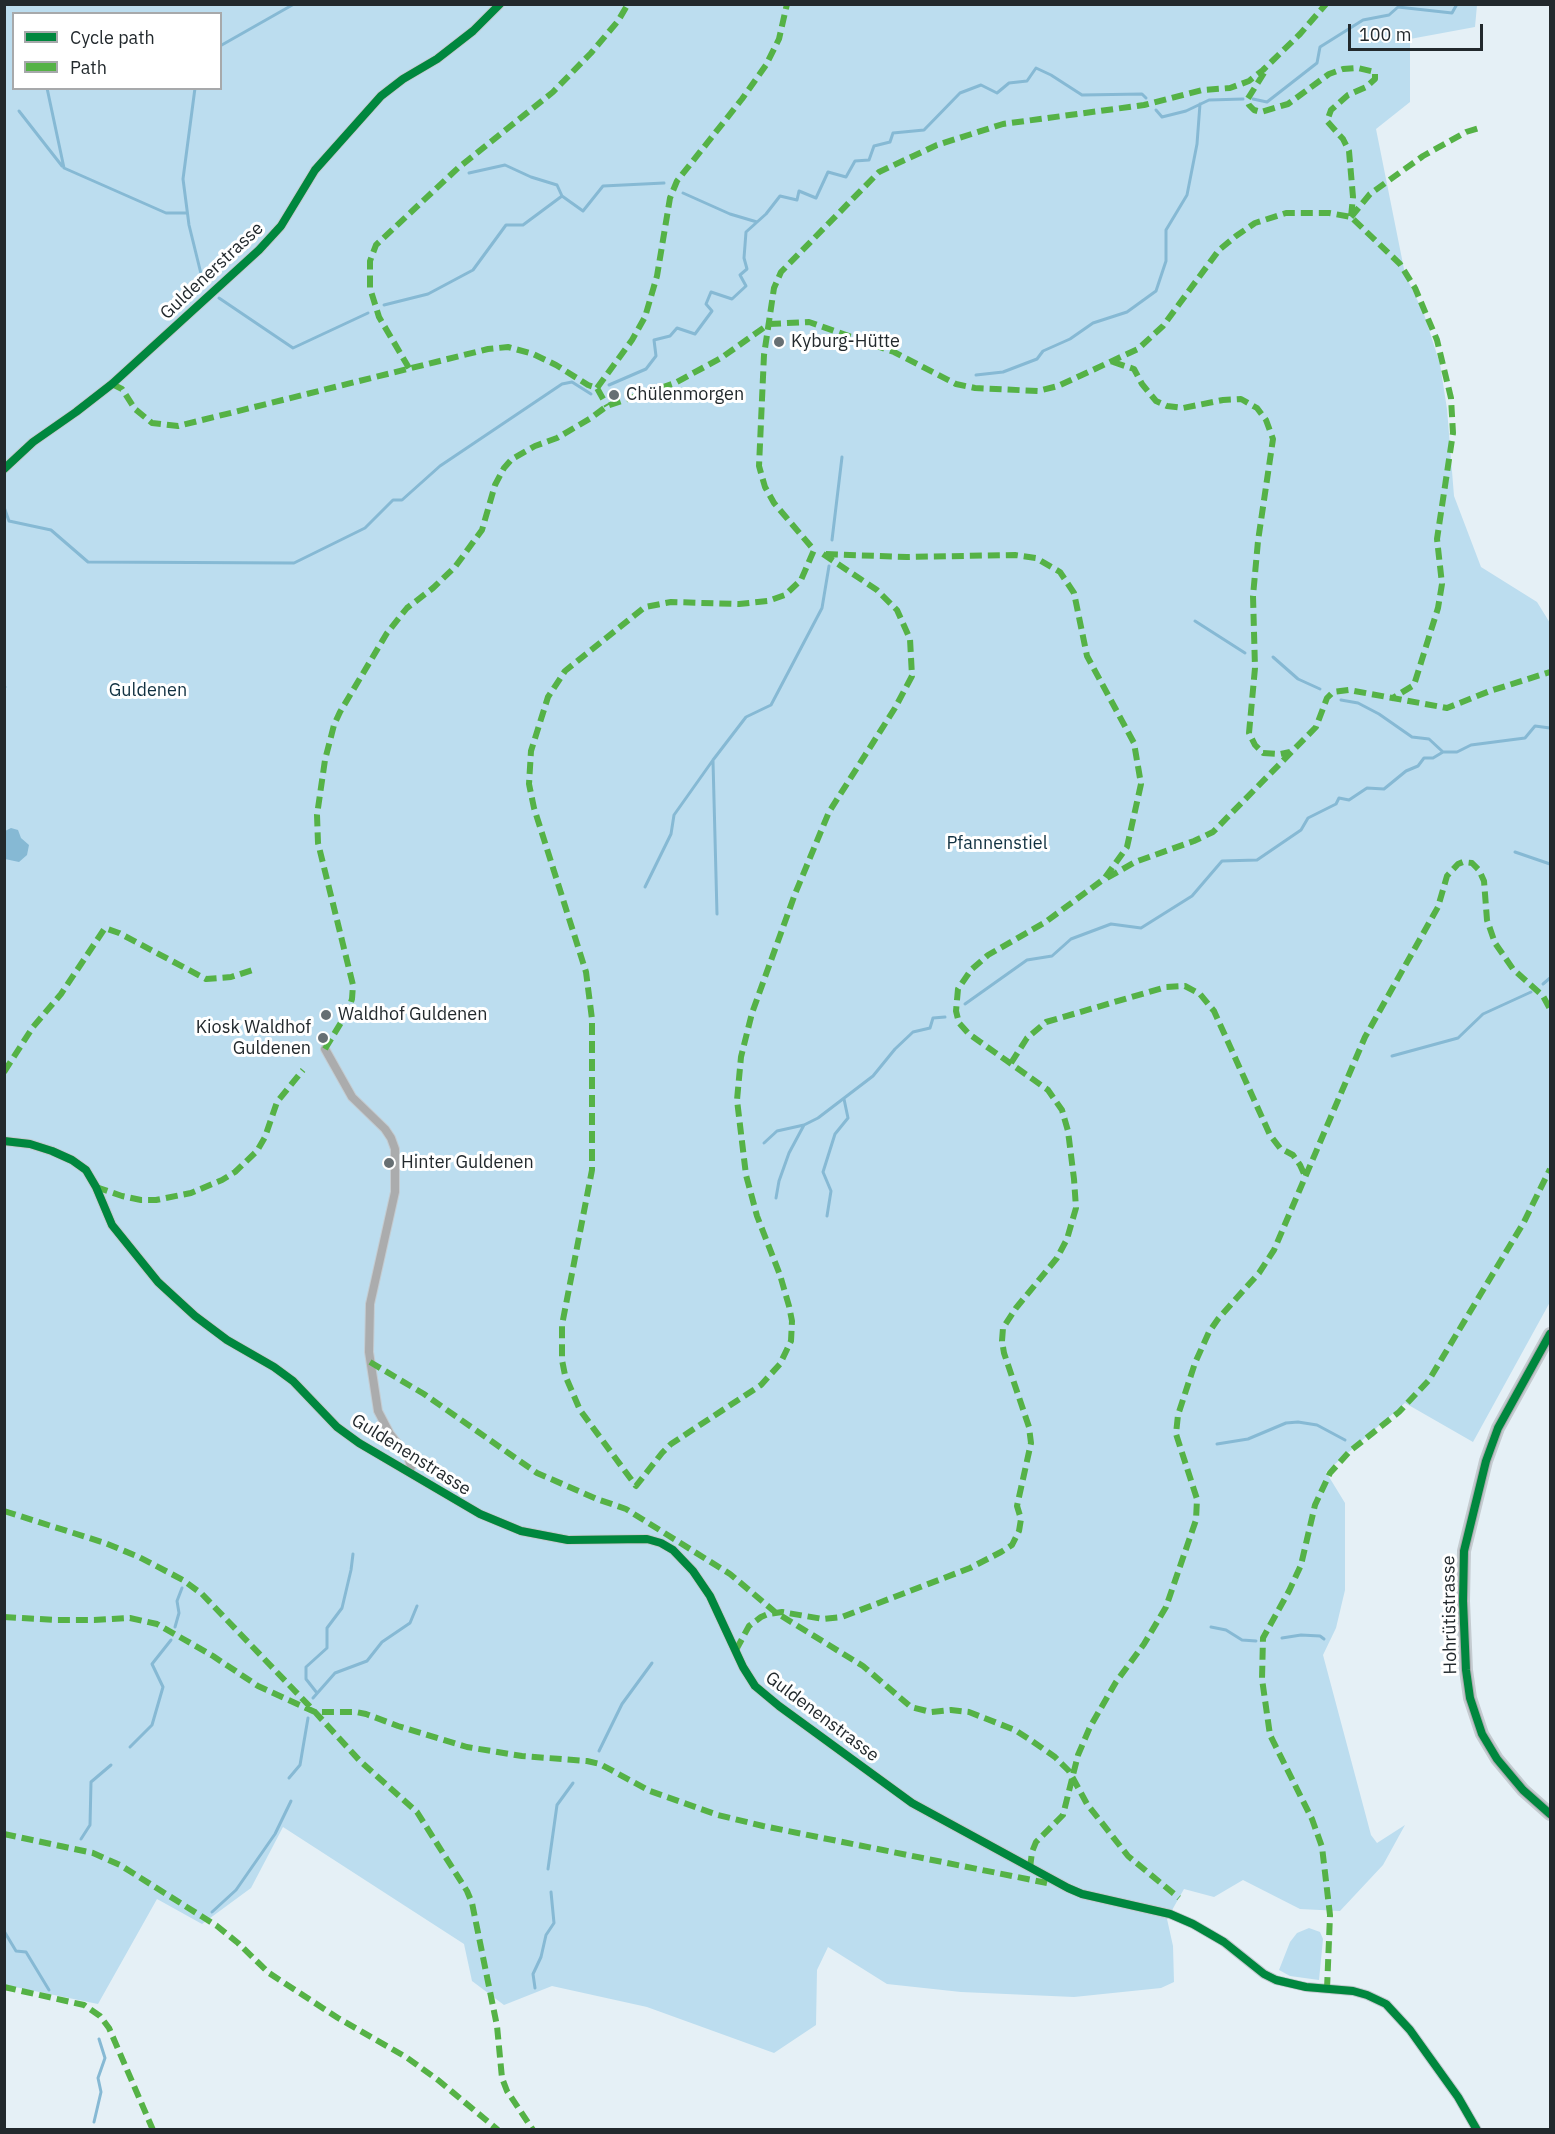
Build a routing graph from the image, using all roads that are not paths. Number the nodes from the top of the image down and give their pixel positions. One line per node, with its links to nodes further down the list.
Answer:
1 (500, 4): 2 (street, Guldenerstrasse)
2 (4, 469)
3 (325, 1050): 6 (street)
4 (4, 1141): 6 (street, Guldenenstrasse)
5 (1551, 1334): 7 (main road, Hohrütistrasse)
6 (410, 1471): 8 (street, Guldenenstrasse)
7 (1551, 1814)
8 (1477, 2130)

